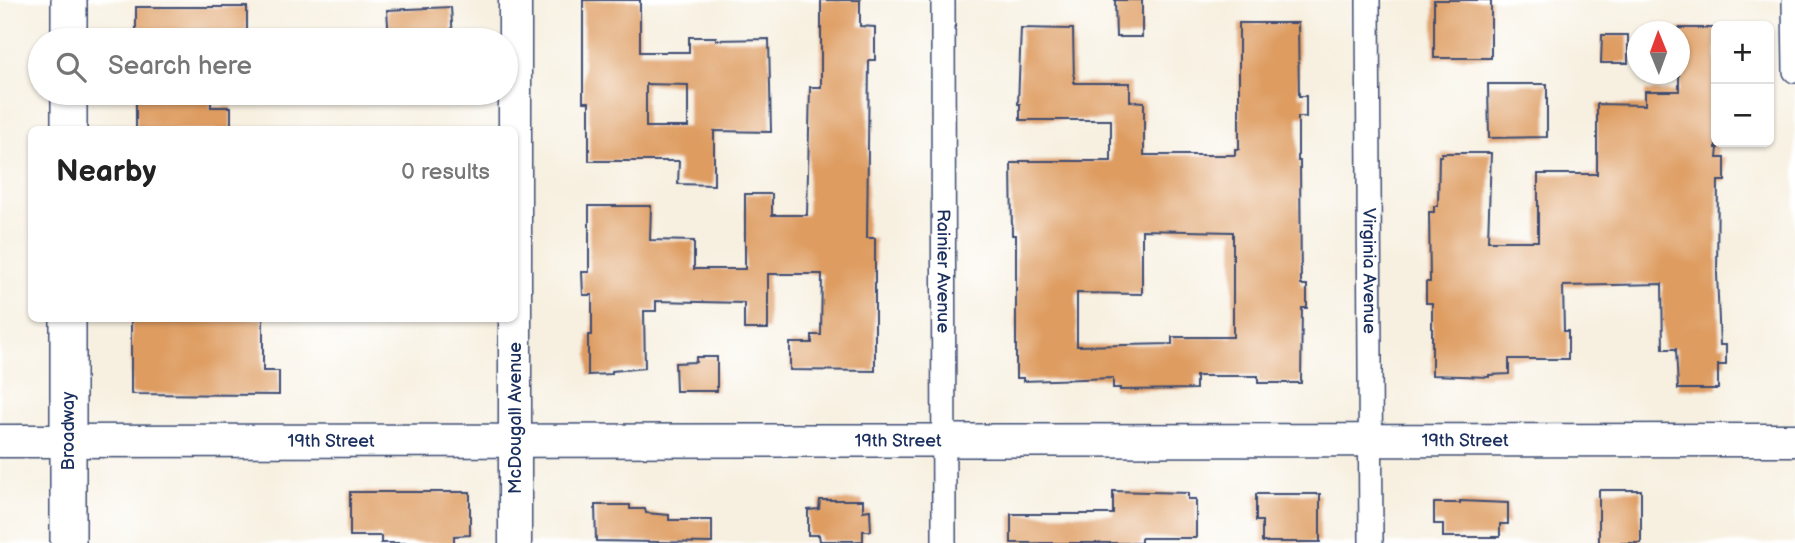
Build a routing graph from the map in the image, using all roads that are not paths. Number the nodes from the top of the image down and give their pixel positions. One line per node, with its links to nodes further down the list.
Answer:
1 (69, 0): 6 (main road)
2 (514, 0): 7 (street, McDougall Avenue)
3 (943, 0): 20 (street, Rainier Avenue)
4 (1368, 0): 15 (street, Virginia Avenue)
5 (1794, 0): 8 (street)
6 (69, 28)
7 (514, 28)
8 (1795, 71)
9 (69, 105): 11 (main road)
10 (514, 105): 12 (street, McDougall Avenue)
11 (69, 126)
12 (514, 126)
13 (68, 322): 18 (main road, Broadway)
14 (515, 322): 19 (street, McDougall Avenue)
15 (1371, 440): 16 (street, 19th Street); 20 (street, 19th Street); 24 (street, Virginia Avenue)
16 (1795, 440)
17 (0, 441): 18 (street, 19th Street)
18 (68, 441): 19 (street, 19th Street); 21 (main road, Broadway)
19 (515, 441): 20 (street, 19th Street); 22 (street, McDougall Avenue)
20 (943, 441): 23 (street, Rainier Avenue)
21 (68, 543)
22 (515, 543)
23 (944, 543)
24 (1371, 543)

